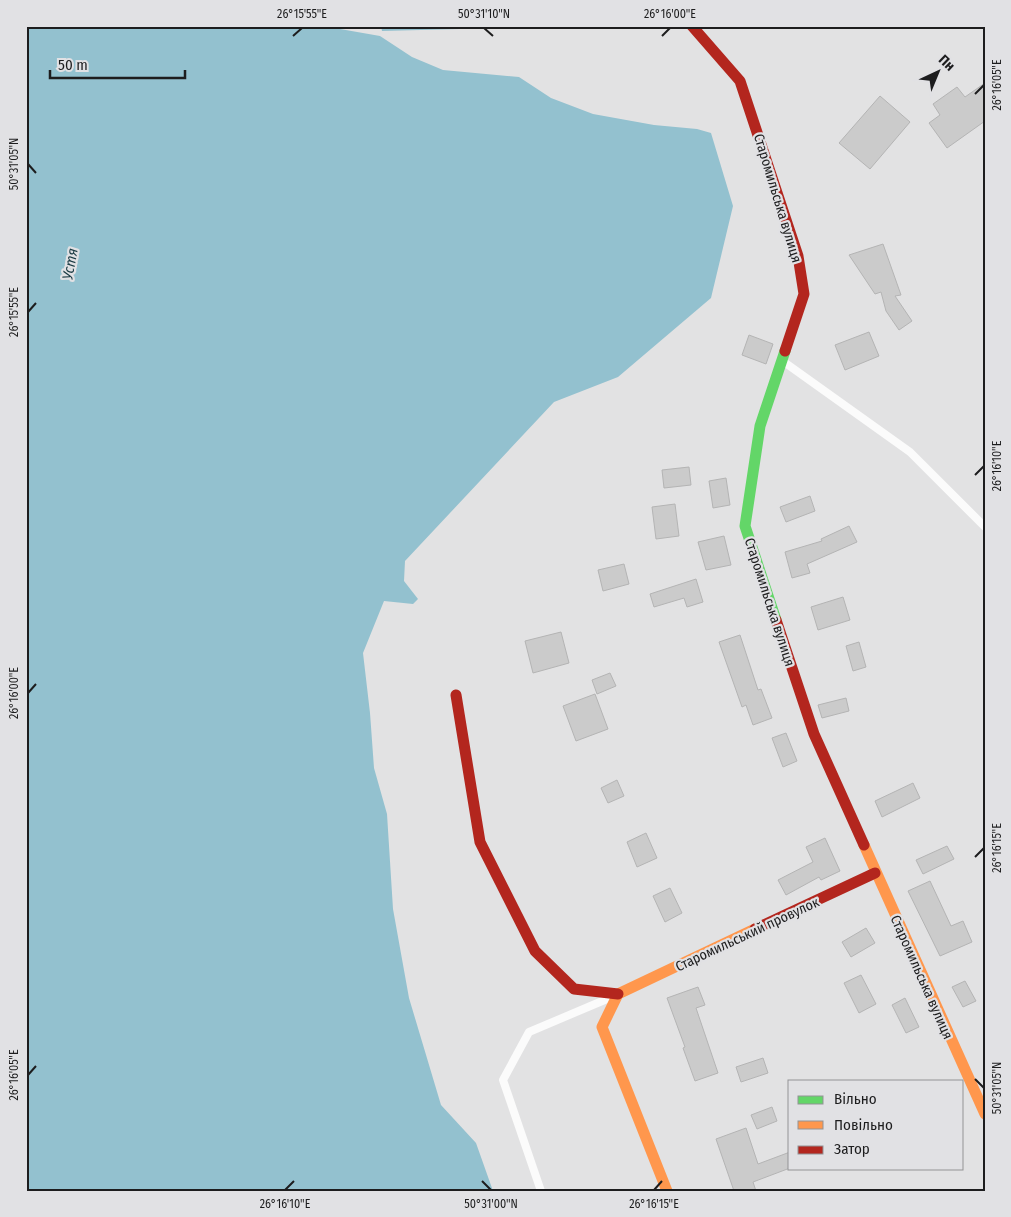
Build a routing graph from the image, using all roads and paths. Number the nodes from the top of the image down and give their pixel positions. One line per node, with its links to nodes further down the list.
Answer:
1 (692, 26): 2 (street, Старомильська вулиця)
2 (782, 361): 3 (lane); 5 (street, Старомильська вулиця)
3 (985, 527)
4 (456, 695): 6 (street)
5 (875, 873): 6 (street, Старомильський провулок); 7 (street, Старомильська вулиця)
6 (618, 994): 8 (lane); 9 (street)
7 (985, 1114)
8 (542, 1191)
9 (667, 1191)

